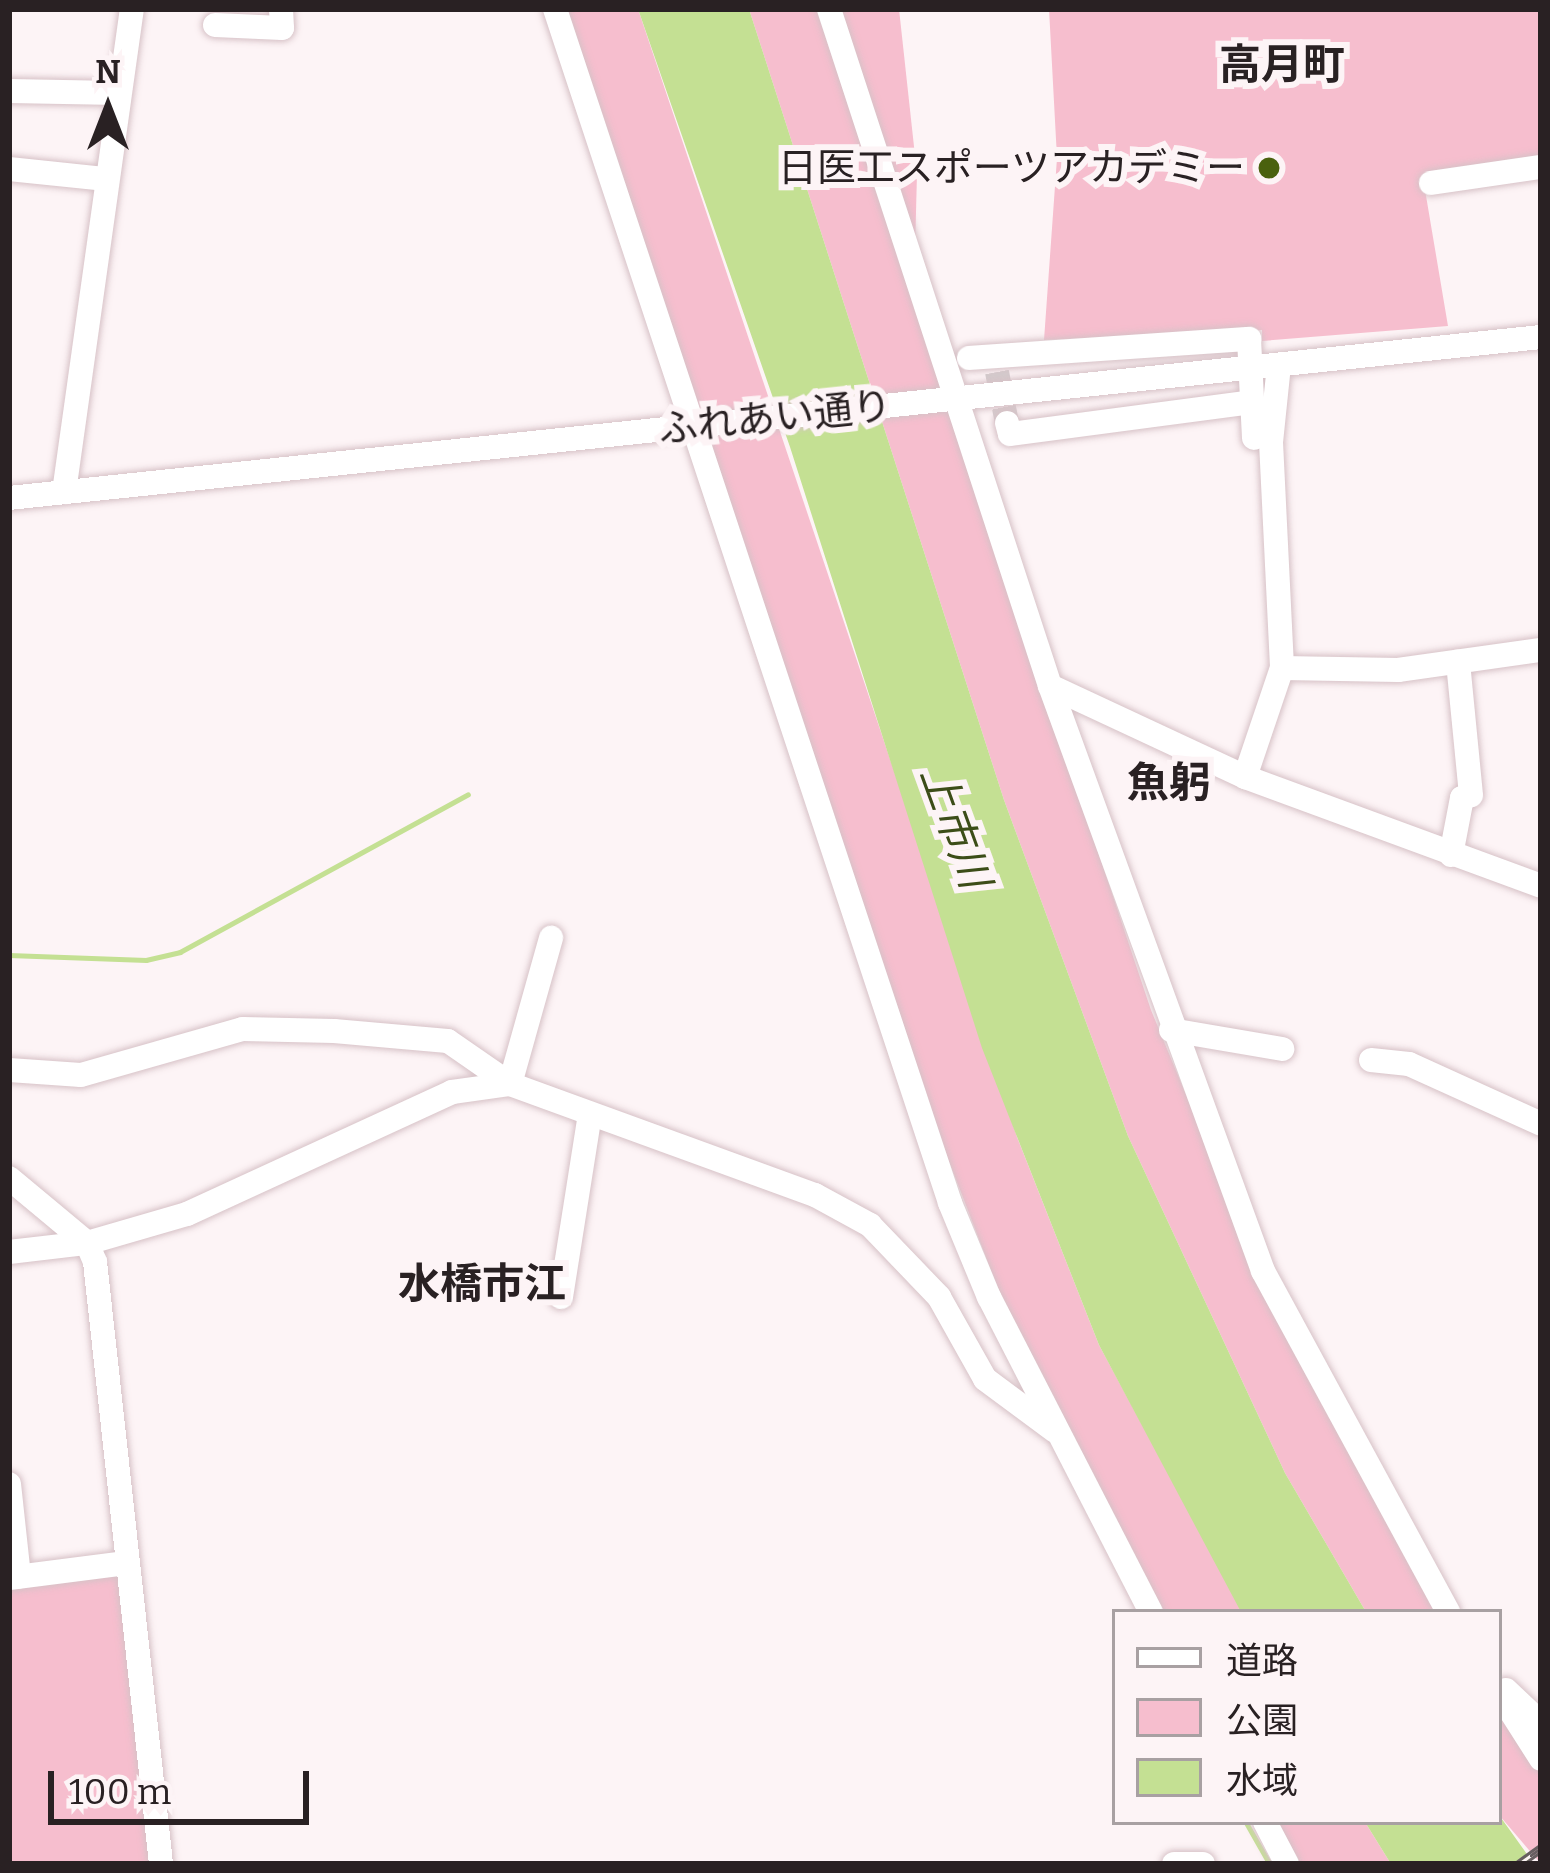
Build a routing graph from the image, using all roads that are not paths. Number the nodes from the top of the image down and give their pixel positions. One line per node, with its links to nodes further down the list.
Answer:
1 (132, 9): 7 (street)
2 (281, 9): 5 (street)
3 (555, 9): 19 (street)
4 (830, 9): 16 (street)
5 (215, 25)
6 (9, 92): 7 (street)
7 (118, 94): 10 (street)
8 (1541, 167): 11 (street)
9 (9, 169): 10 (street)
10 (106, 179): 21 (street)
11 (1431, 183)
12 (1541, 337): 14 (street, ふれあい通り)
13 (987, 362): 15 (street)
14 (1280, 365): 15 (street, ふれあい通り); 25 (street)
15 (1253, 368): 16 (street, ふれあい通り); 17 (street)
16 (946, 399): 19 (street, ふれあい通り); 26 (street)
17 (1253, 402): 18 (street); 20 (street)
18 (1006, 423)
19 (700, 427): 21 (street, ふれあい通り); 42 (street)
20 (1254, 438)
21 (64, 492): 22 (street, ふれあい通り)
22 (9, 498)
23 (1541, 650): 24 (street)
24 (1458, 662): 25 (street); 28 (street)
25 (1282, 668): 27 (street)
26 (1050, 686): 27 (street); 31 (street)
27 (1245, 777): 28 (street)
28 (1451, 855): 29 (street)
29 (1541, 886)
30 (551, 938): 35 (street)
31 (1171, 1030): 32 (street); 47 (street)
32 (1282, 1049)
33 (1371, 1060): 37 (street)
34 (9, 1070): 35 (street)
35 (510, 1084): 36 (street); 39 (street)
36 (590, 1114): 41 (street); 42 (street)
37 (1541, 1124)
38 (9, 1178): 39 (street)
39 (87, 1243): 40 (street); 44 (street)
40 (9, 1252)
41 (561, 1297)
42 (1061, 1436): 46 (street)
43 (9, 1484): 45 (street)
44 (126, 1563): 45 (street); 53 (street)
45 (14, 1577)
46 (1149, 1609)
47 (1446, 1609)
48 (1502, 1690): 50 (street)
49 (1502, 1694): 51 (street)
50 (1535, 1707)
51 (1541, 1759)
52 (1267, 1825): 56 (street)
53 (161, 1864)
54 (1174, 1864): 55 (street)
55 (1203, 1864)
56 (1287, 1864)

